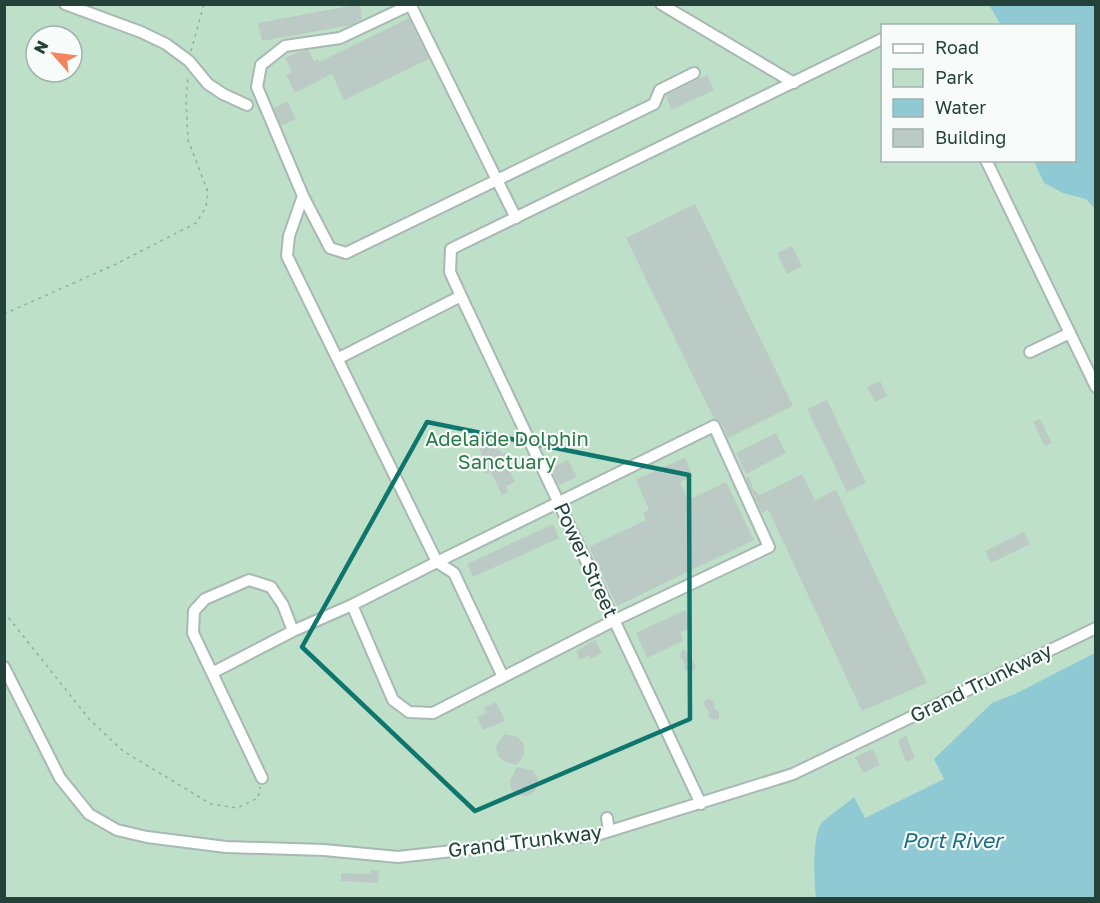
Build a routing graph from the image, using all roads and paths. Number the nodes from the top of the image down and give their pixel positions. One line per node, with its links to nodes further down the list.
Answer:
1 (65, 4): 6 (lane)
2 (97, 4): 6 (lane)
3 (204, 4): 8 (path)
4 (661, 4): 10 (lane)
5 (410, 5): 13 (lane); 14 (lane)
6 (78, 8): 8 (lane)
7 (881, 40): 10 (lane)
8 (189, 61): 11 (lane); 17 (path)
9 (694, 73): 13 (lane)
10 (794, 83): 15 (lane)
11 (247, 105)
12 (987, 162): 18 (lane)
13 (498, 180): 14 (lane); 15 (lane)
14 (303, 196): 20 (lane)
15 (516, 218): 16 (lane, Power Street)
16 (461, 296): 20 (lane); 22 (lane, Power Street)
17 (4, 314)
18 (1070, 333): 19 (lane); 21 (lane)
19 (1030, 352)
20 (339, 358): 23 (lane)
21 (1095, 387)
22 (559, 503): 23 (lane); 26 (lane, Power Street); 26 (lane)
23 (437, 562): 24 (lane); 31 (lane)
24 (352, 605): 28 (lane); 31 (lane)
25 (4, 612): 32 (path)
26 (615, 620): 31 (lane); 33 (lane, Power Street)
27 (1095, 628): 33 (lane, Grand Trunkway)
28 (293, 631): 30 (lane); 30 (lane)
29 (4, 667): 35 (lane, Grand Trunkway)
30 (212, 673): 32 (lane)
31 (503, 677)
32 (262, 778)
33 (701, 804): 35 (lane, Grand Trunkway)
34 (607, 818): 35 (lane)
35 (609, 831)

